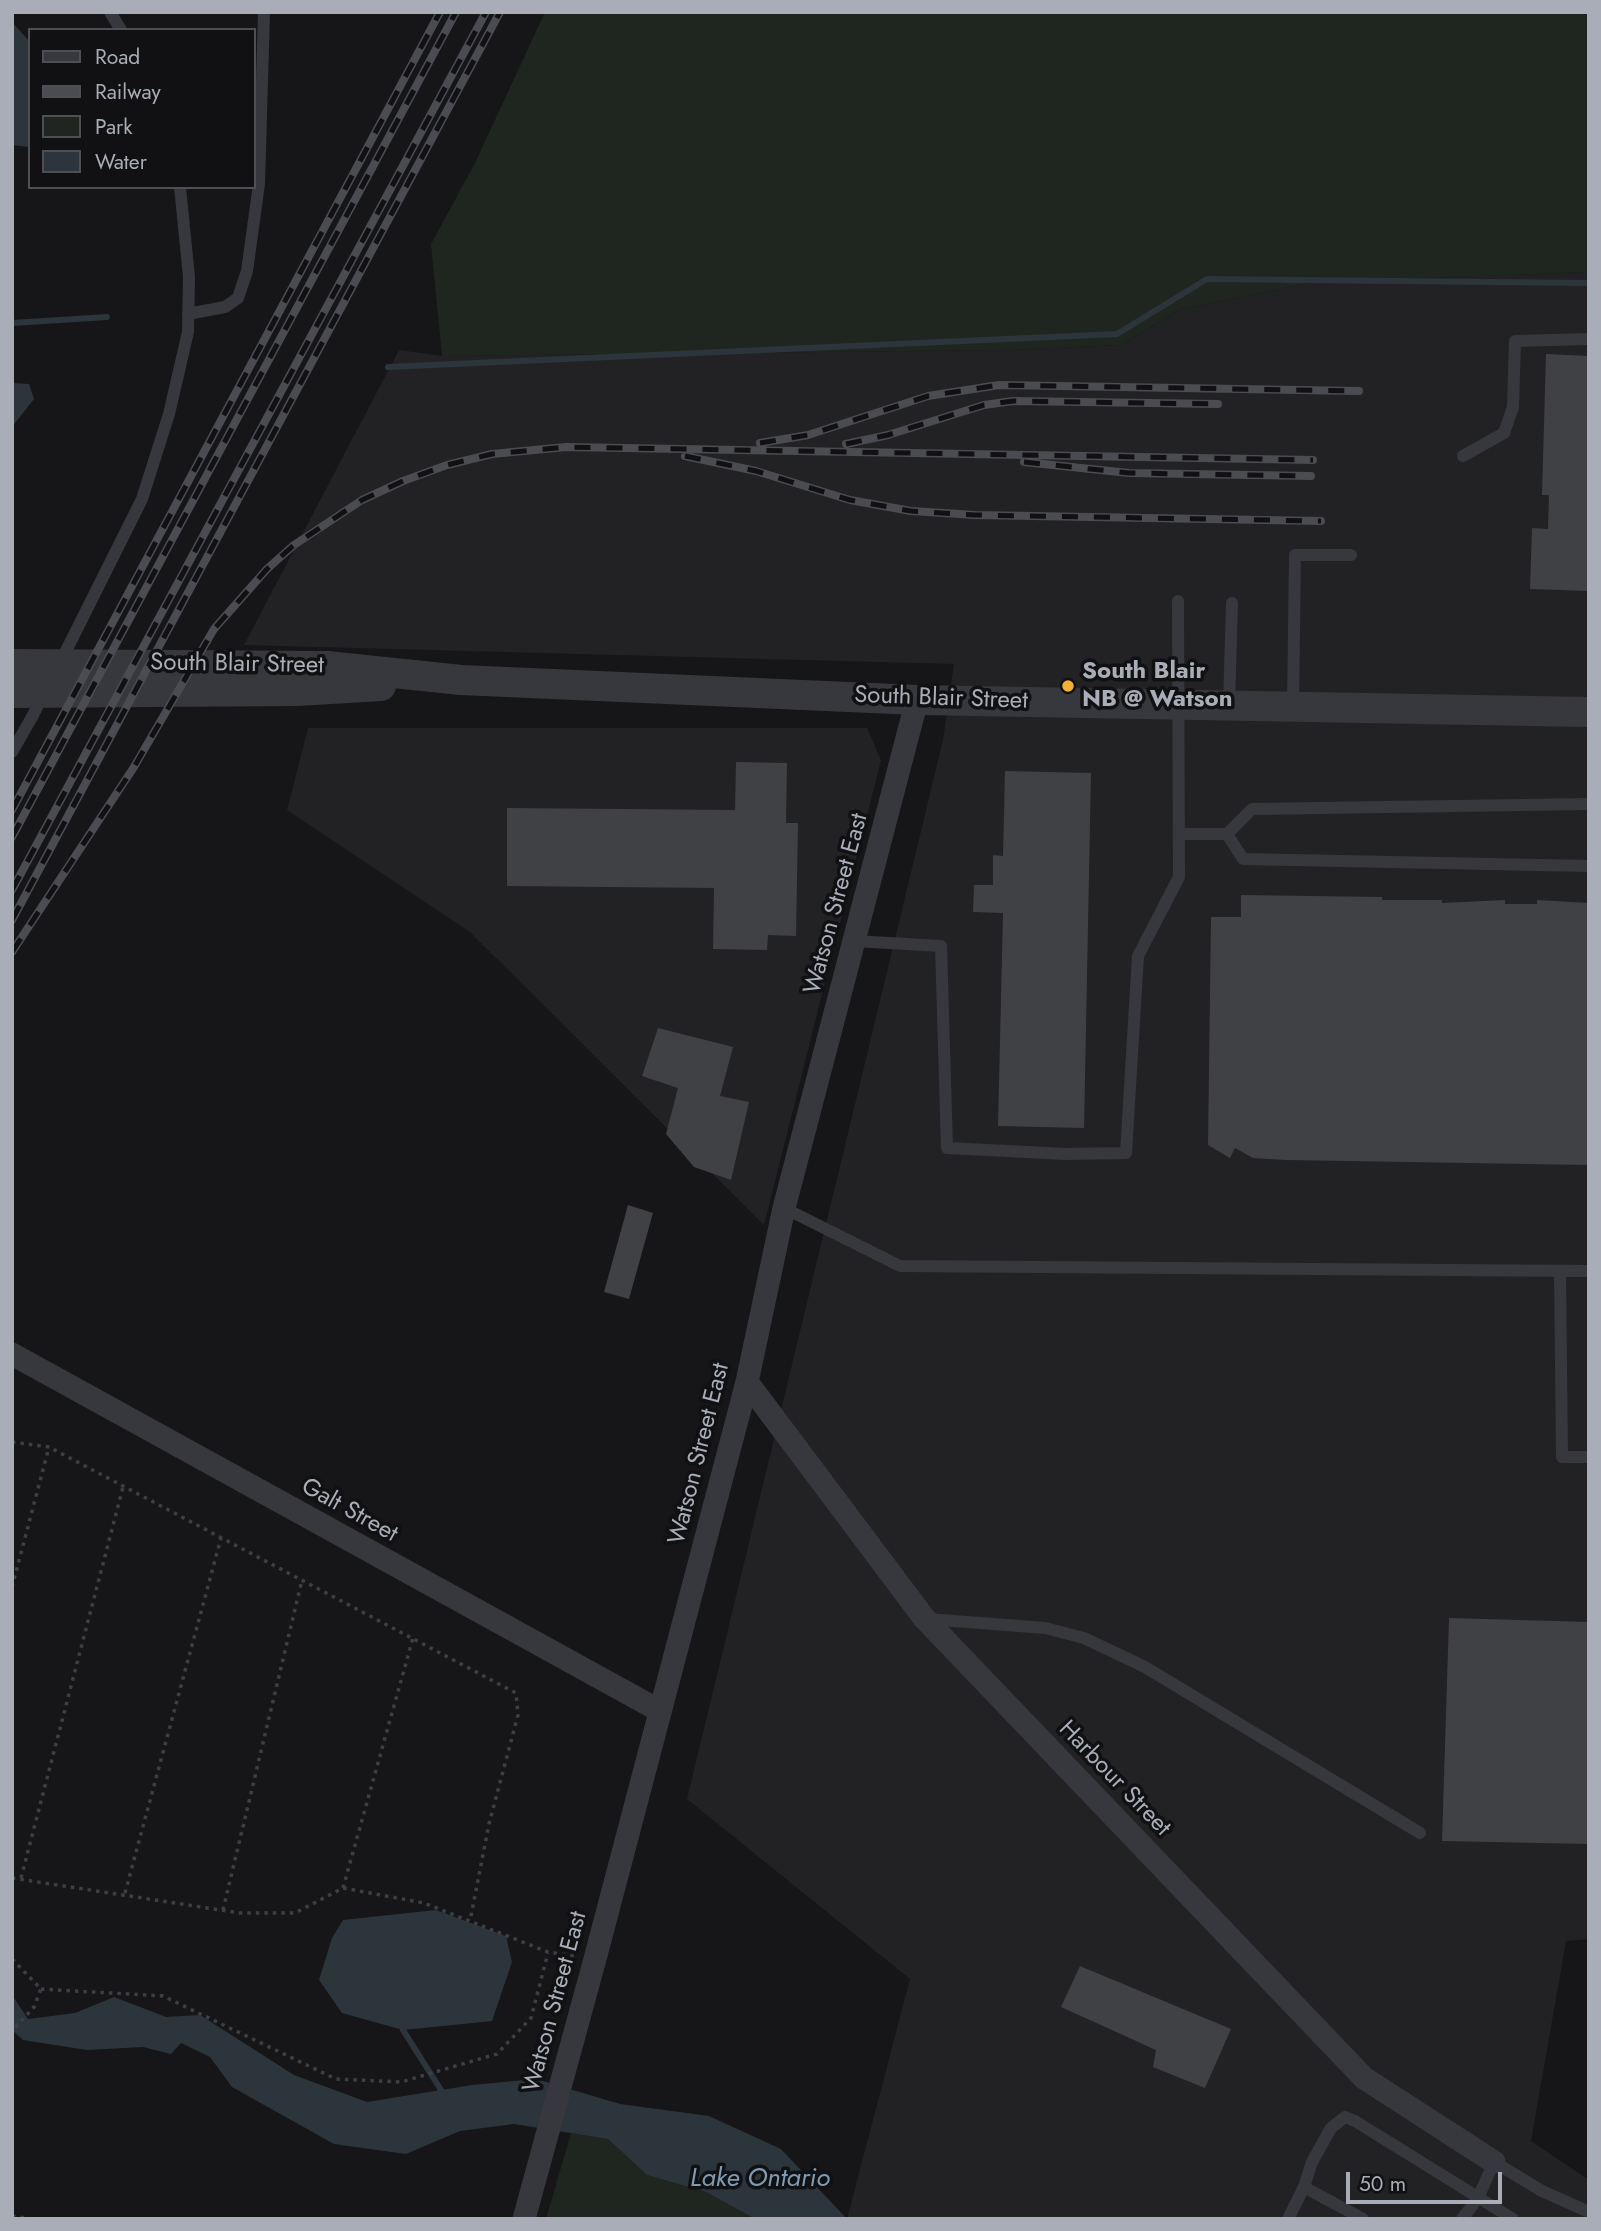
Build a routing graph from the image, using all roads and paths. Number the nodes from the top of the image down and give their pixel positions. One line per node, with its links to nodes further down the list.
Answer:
1 (110, 12): 3 (lane)
2 (264, 12): 5 (lane)
3 (120, 28)
4 (180, 189): 5 (lane)
5 (188, 314): 19 (lane, bridge)
6 (1589, 339): 7 (lane)
7 (1463, 456)
8 (1351, 555): 17 (lane)
9 (1178, 601): 15 (lane)
10 (1231, 603): 16 (lane)
11 (12, 664): 12 (street, South Blair Street)
12 (461, 681): 13 (street, South Blair Street); 14 (street, South Blair Street)
13 (12, 693)
14 (917, 700): 15 (street, South Blair Street); 24 (street, Watson Street East)
15 (1177, 704): 16 (street, South Blair Street); 21 (lane)
16 (1229, 705): 17 (street, South Blair Street)
17 (1293, 706): 18 (street, South Blair Street)
18 (1589, 712)
19 (12, 752)
20 (1589, 804): 22 (lane)
21 (1180, 834): 22 (lane); 24 (lane)
22 (1227, 834): 23 (lane)
23 (1589, 866)
24 (854, 941): 25 (street, Watson Street East)
25 (784, 1208): 26 (lane); 29 (street, Watson Street East)
26 (1560, 1271): 27 (lane); 32 (lane)
27 (1589, 1271)
28 (12, 1354): 39 (street, Galt Street)
29 (747, 1382): 37 (street, Harbour Street); 39 (street, Watson Street East)
30 (12, 1442): 31 (path)
31 (49, 1447): 33 (path); 36 (path)
32 (1589, 1457)
33 (124, 1486): 34 (path); 42 (path)
34 (221, 1538): 35 (path); 44 (path)
35 (302, 1580): 38 (path); 45 (path)
36 (12, 1587)
37 (924, 1618): 40 (lane); 52 (street, Harbour Street)
38 (413, 1638): 43 (path); 46 (path)
39 (660, 1711): 49 (street, Watson Street East)
40 (1420, 1833)
41 (12, 1878): 42 (path)
42 (21, 1878): 44 (path)
43 (343, 1888): 45 (path); 46 (path)
44 (125, 1893): 45 (path)
45 (223, 1910)
46 (470, 1921): 47 (path)
47 (548, 1952): 49 (path); 50 (path)
48 (12, 1959): 50 (path)
49 (596, 1959): 58 (street, Watson Street East)
50 (41, 1989): 51 (path)
51 (12, 2031)
52 (1493, 2162): 54 (lane); 55 (lane)
53 (1304, 2187): 54 (lane); 59 (lane); 60 (lane)
54 (1478, 2197): 61 (lane); 62 (lane)
55 (1589, 2213)
56 (12, 2216): 57 (path)
57 (32, 2219)
58 (524, 2219)
59 (1288, 2219)
60 (1363, 2219)
61 (1462, 2219)
62 (1513, 2219)

